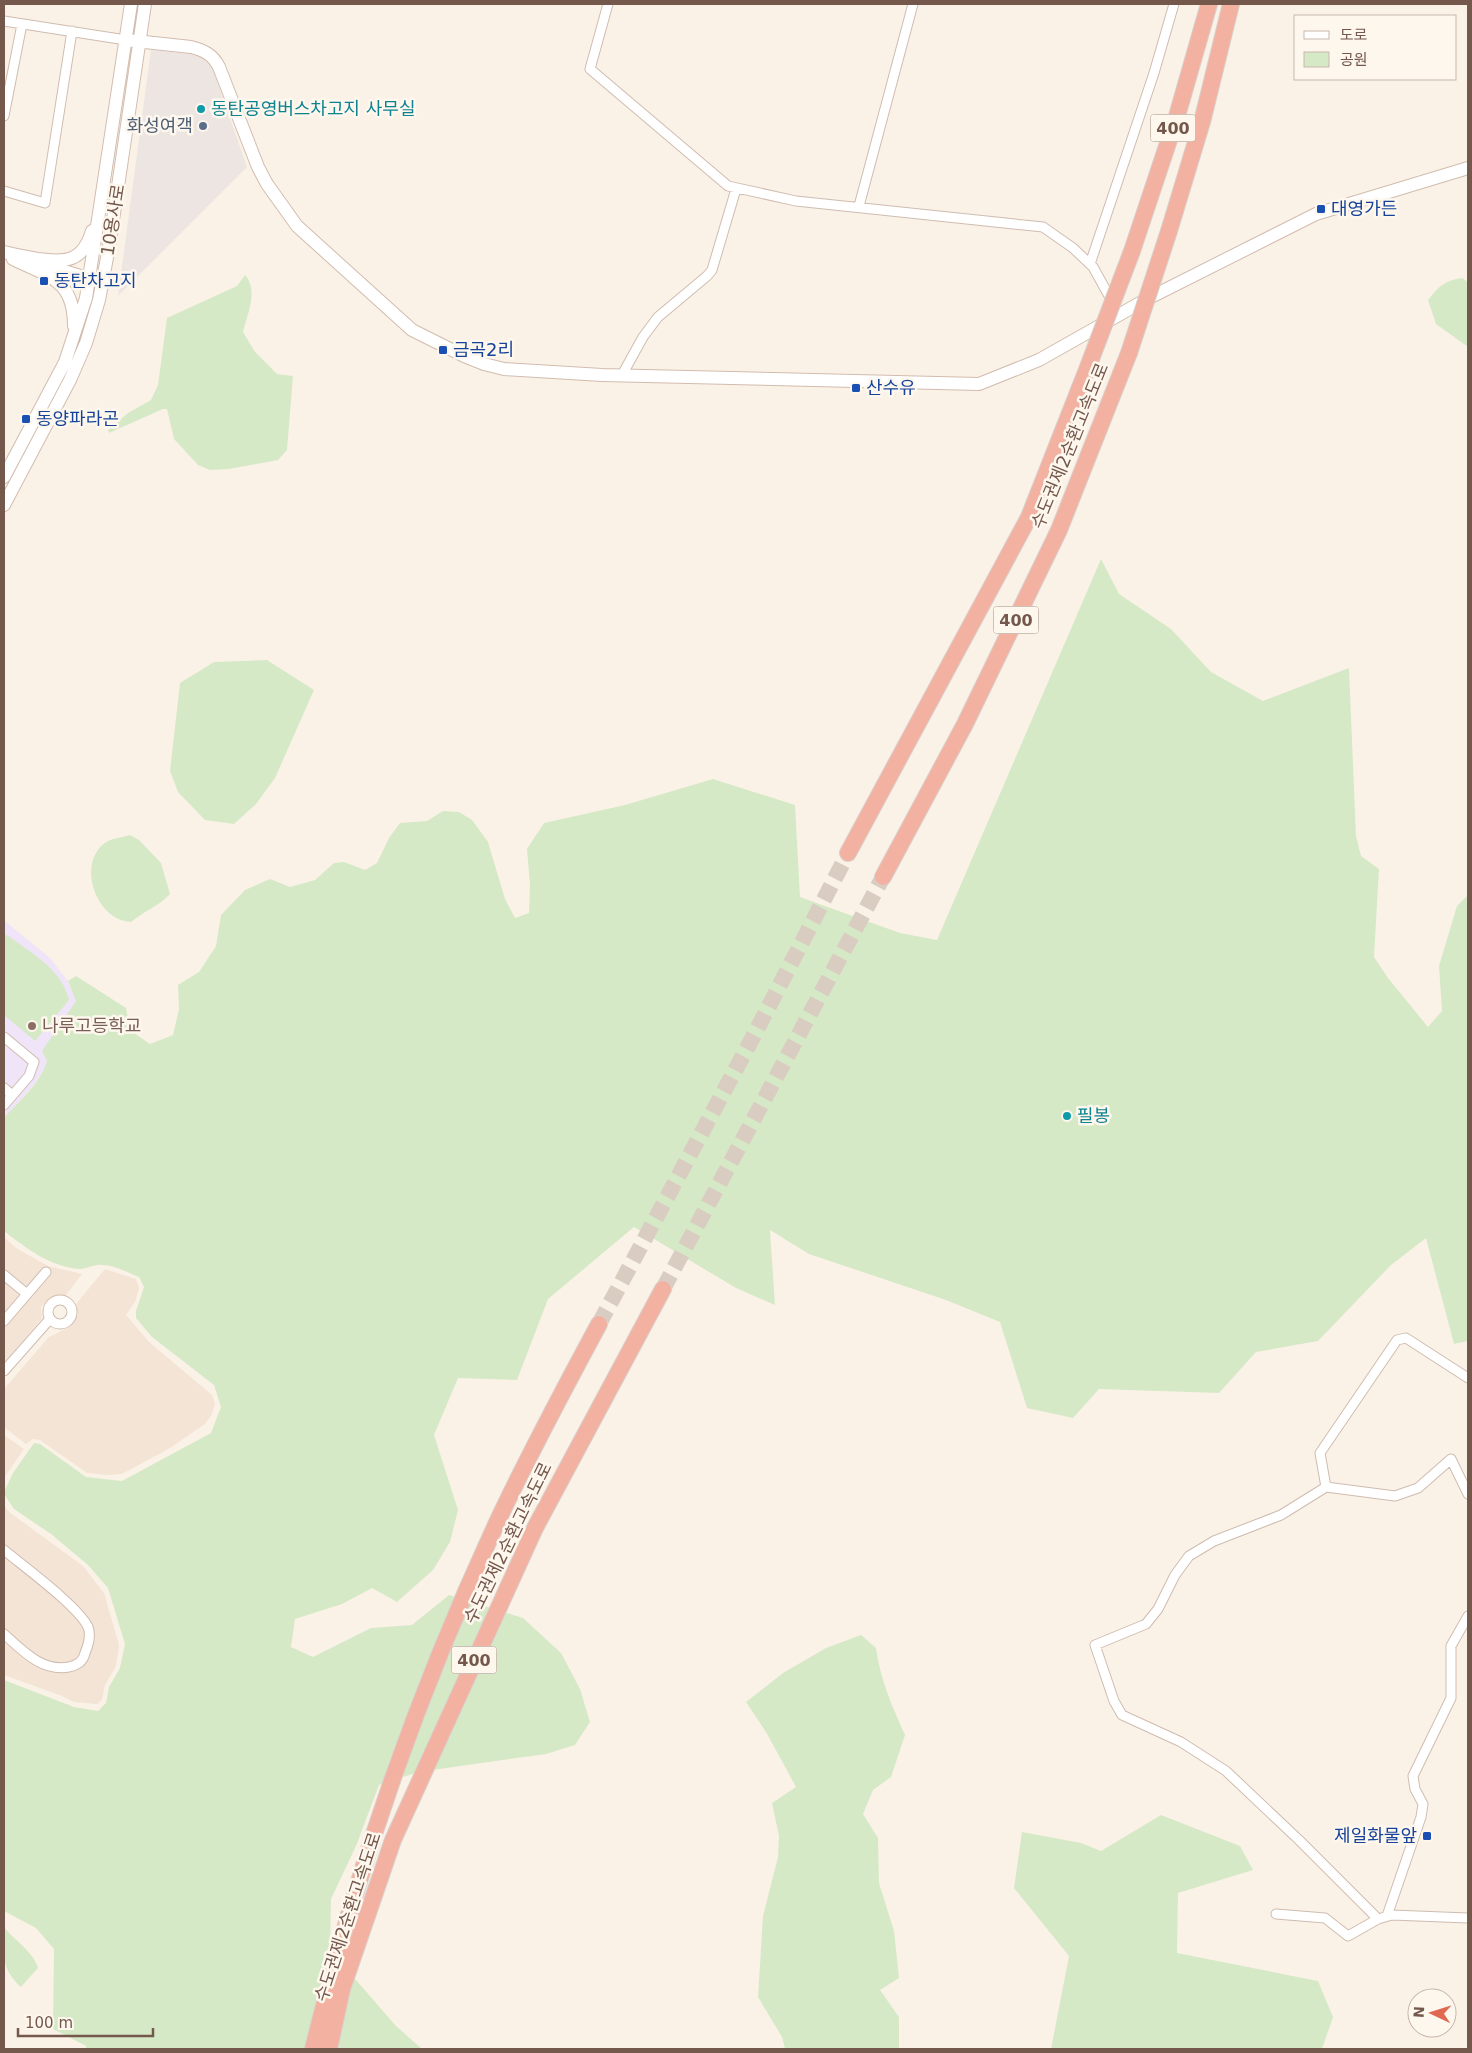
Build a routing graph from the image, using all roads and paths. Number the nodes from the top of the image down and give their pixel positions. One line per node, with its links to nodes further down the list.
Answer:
1 (131, 4): 11 (street, 10용사로)
2 (144, 4): 12 (street, 10용사로)
3 (608, 4): 16 (street)
4 (913, 4): 18 (street)
5 (1174, 4): 20 (street)
6 (1209, 4): 27 (highway, 수도권제2순환고속도로 / 400, bridge)
7 (1231, 4): 28 (highway, 수도권제2순환고속도로 / 400, bridge)
8 (4, 21): 9 (street)
9 (22, 24): 10 (street); 13 (street)
10 (72, 31): 11 (street); 17 (street)
11 (126, 40): 12 (street); 14 (street, 10용사로)
12 (139, 41): 21 (street, 10용사로); 24 (street)
13 (4, 116)
14 (109, 153): 19 (street); 21 (street, 10용사로)
15 (1468, 168): 22 (street)
16 (736, 189): 18 (street); 24 (street)
17 (4, 191)
18 (859, 206): 20 (street)
19 (4, 253): 21 (street); 23 (street)
20 (1090, 264): 22 (street)
21 (97, 281): 23 (street, 10용사로); 26 (street, 10용사로)
22 (1120, 314): 24 (street)
23 (72, 341): 25 (street, 10용사로)
24 (622, 375)
25 (4, 477)
26 (4, 505)
27 (848, 853)
28 (883, 877)
29 (4, 1036): 31 (street)
30 (4, 1088): 31 (street)
31 (12, 1095): 32 (street)
32 (4, 1105)
33 (46, 1272): 36 (street)
34 (4, 1275): 36 (street)
35 (663, 1289): 51 (highway, 수도권제2순환고속도로 / 400)
36 (27, 1294): 38 (street)
37 (50, 1320): 40 (street)
38 (4, 1321)
39 (599, 1324): 50 (highway, 수도권제2순환고속도로 / 400)
40 (4, 1371)
41 (1468, 1378): 42 (street)
42 (1326, 1487): 43 (street); 48 (street)
43 (1468, 1494)
44 (4, 1550): 46 (street)
45 (1468, 1616): 48 (street)
46 (4, 1634)
47 (1276, 1914): 48 (street)
48 (1382, 1918): 49 (street)
49 (1468, 1918)
50 (313, 2049)
51 (329, 2049)

